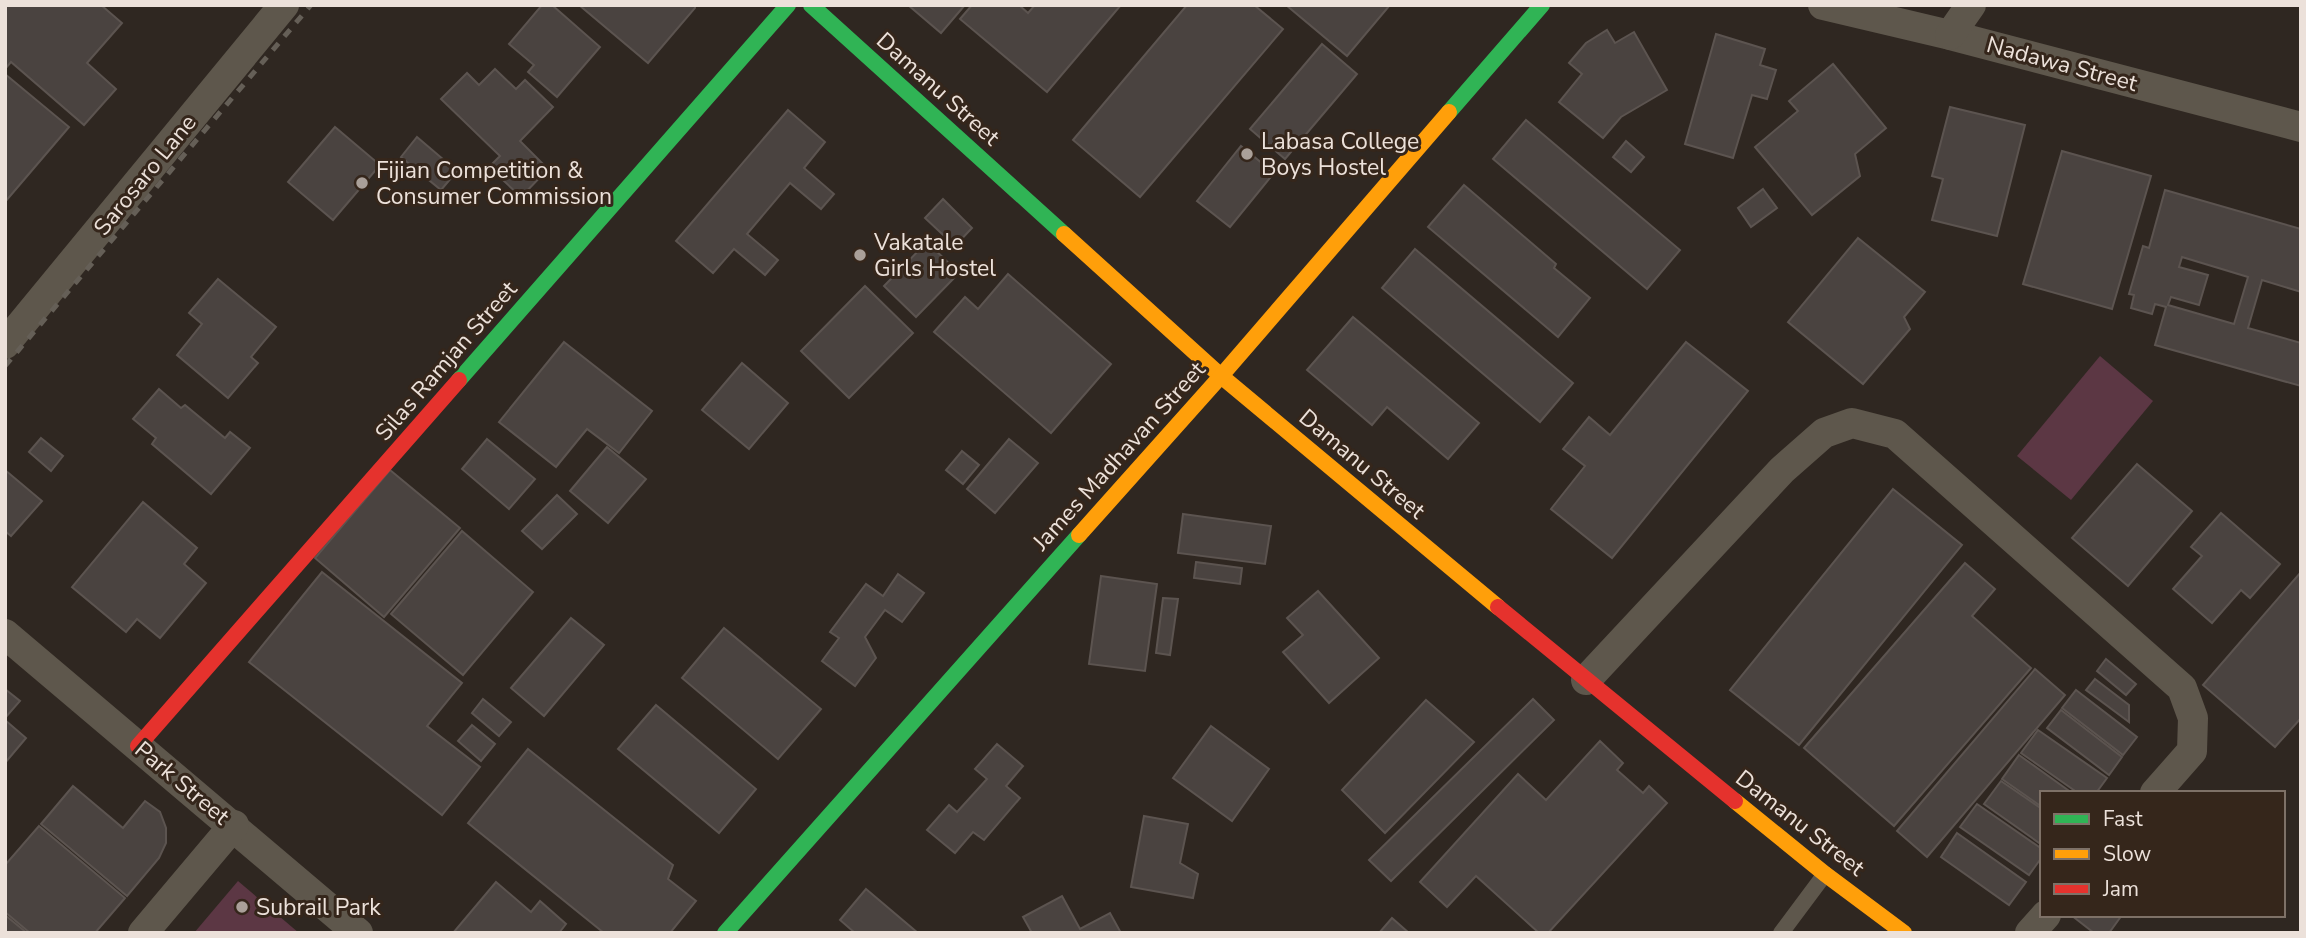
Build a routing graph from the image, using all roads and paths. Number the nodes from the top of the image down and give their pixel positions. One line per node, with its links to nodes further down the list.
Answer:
1 (284, 5): 9 (street, Sarosaro Lane)
2 (788, 5): 13 (street, Silas Ramjan Street)
3 (811, 5): 10 (street, Damanu Street)
4 (1542, 5): 10 (street, James Madhavan Street)
5 (1823, 5): 7 (street, Nadawa Street)
6 (1970, 5): 7 (street)
7 (1950, 34): 8 (street, Nadawa Street)
8 (2301, 127)
9 (5, 344)
10 (1221, 376): 12 (street, Damanu Street); 20 (street, James Madhavan Street)
11 (5, 634): 13 (street, Park Street)
12 (1586, 680): 14 (street); 16 (street, Damanu Street)
13 (138, 746): 15 (street, Park Street)
14 (2157, 791)
15 (234, 825): 18 (street); 19 (street, Park Street)
16 (1825, 874): 21 (lane); 22 (street, Damanu Street)
17 (2044, 917): 23 (street)
18 (143, 933)
19 (358, 933)
20 (724, 933)
21 (1781, 933)
22 (1904, 933)
23 (2030, 933)

